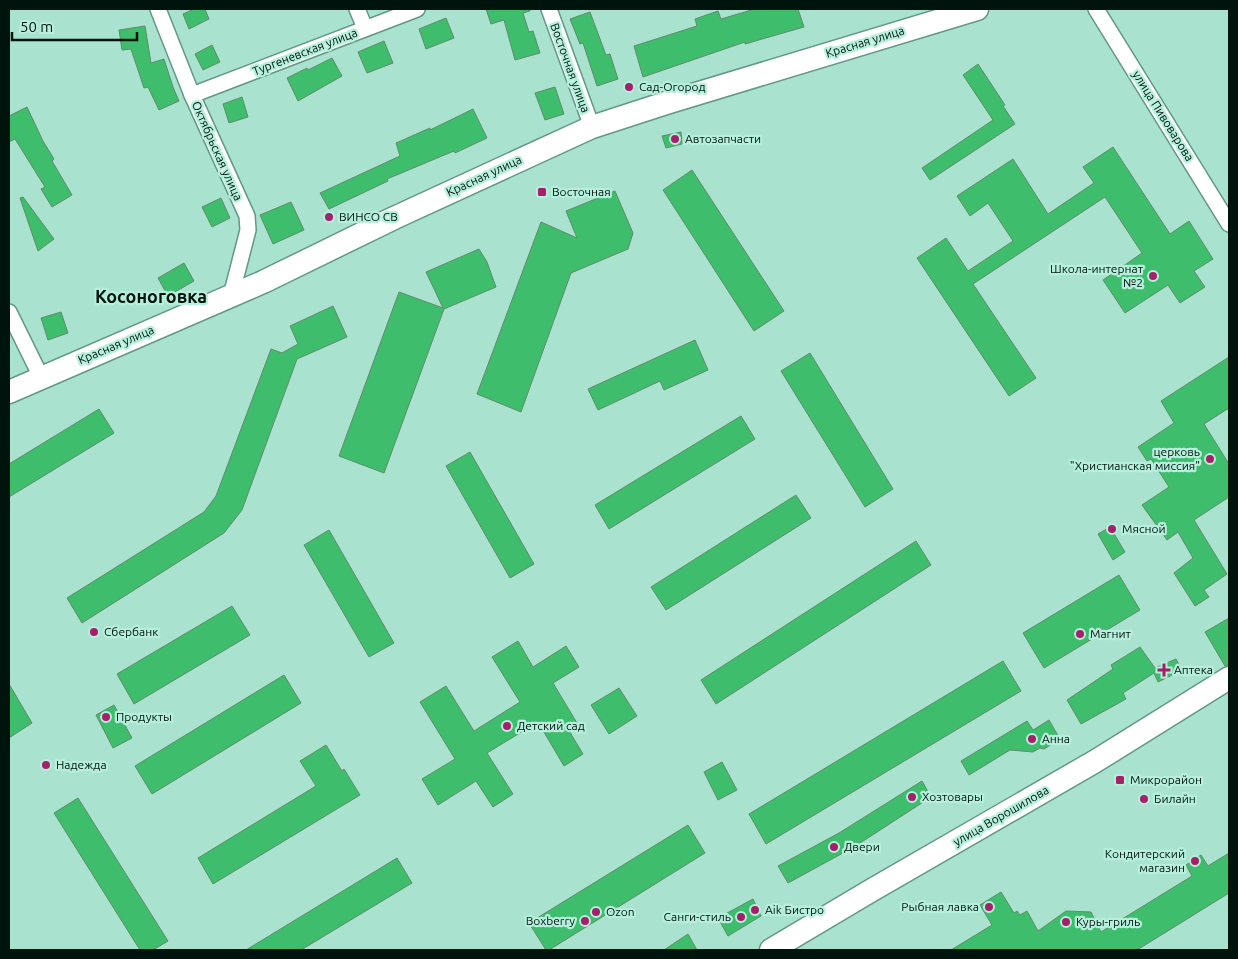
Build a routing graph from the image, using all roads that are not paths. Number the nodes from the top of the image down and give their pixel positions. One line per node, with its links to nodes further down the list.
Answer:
1 (158, 9): 8 (street, Октябрьская улица)
2 (357, 9): 7 (street)
3 (417, 9): 7 (street, Тургеневская улица)
4 (549, 9): 9 (street, Восточная улица)
5 (977, 9): 9 (street, Красная улица)
6 (1096, 9): 10 (street, улица Пивоварова)
7 (365, 28): 8 (street, Тургеневская улица)
8 (192, 95): 11 (street, Октябрьская улица)
9 (592, 127): 11 (street, Красная улица)
10 (1229, 224)
11 (231, 296): 13 (street, Красная улица)
12 (9, 312): 13 (street)
13 (41, 377): 14 (street, Красная улица)
14 (9, 392)
15 (1229, 678): 16 (street, улица Ворошилова)
16 (771, 950)

